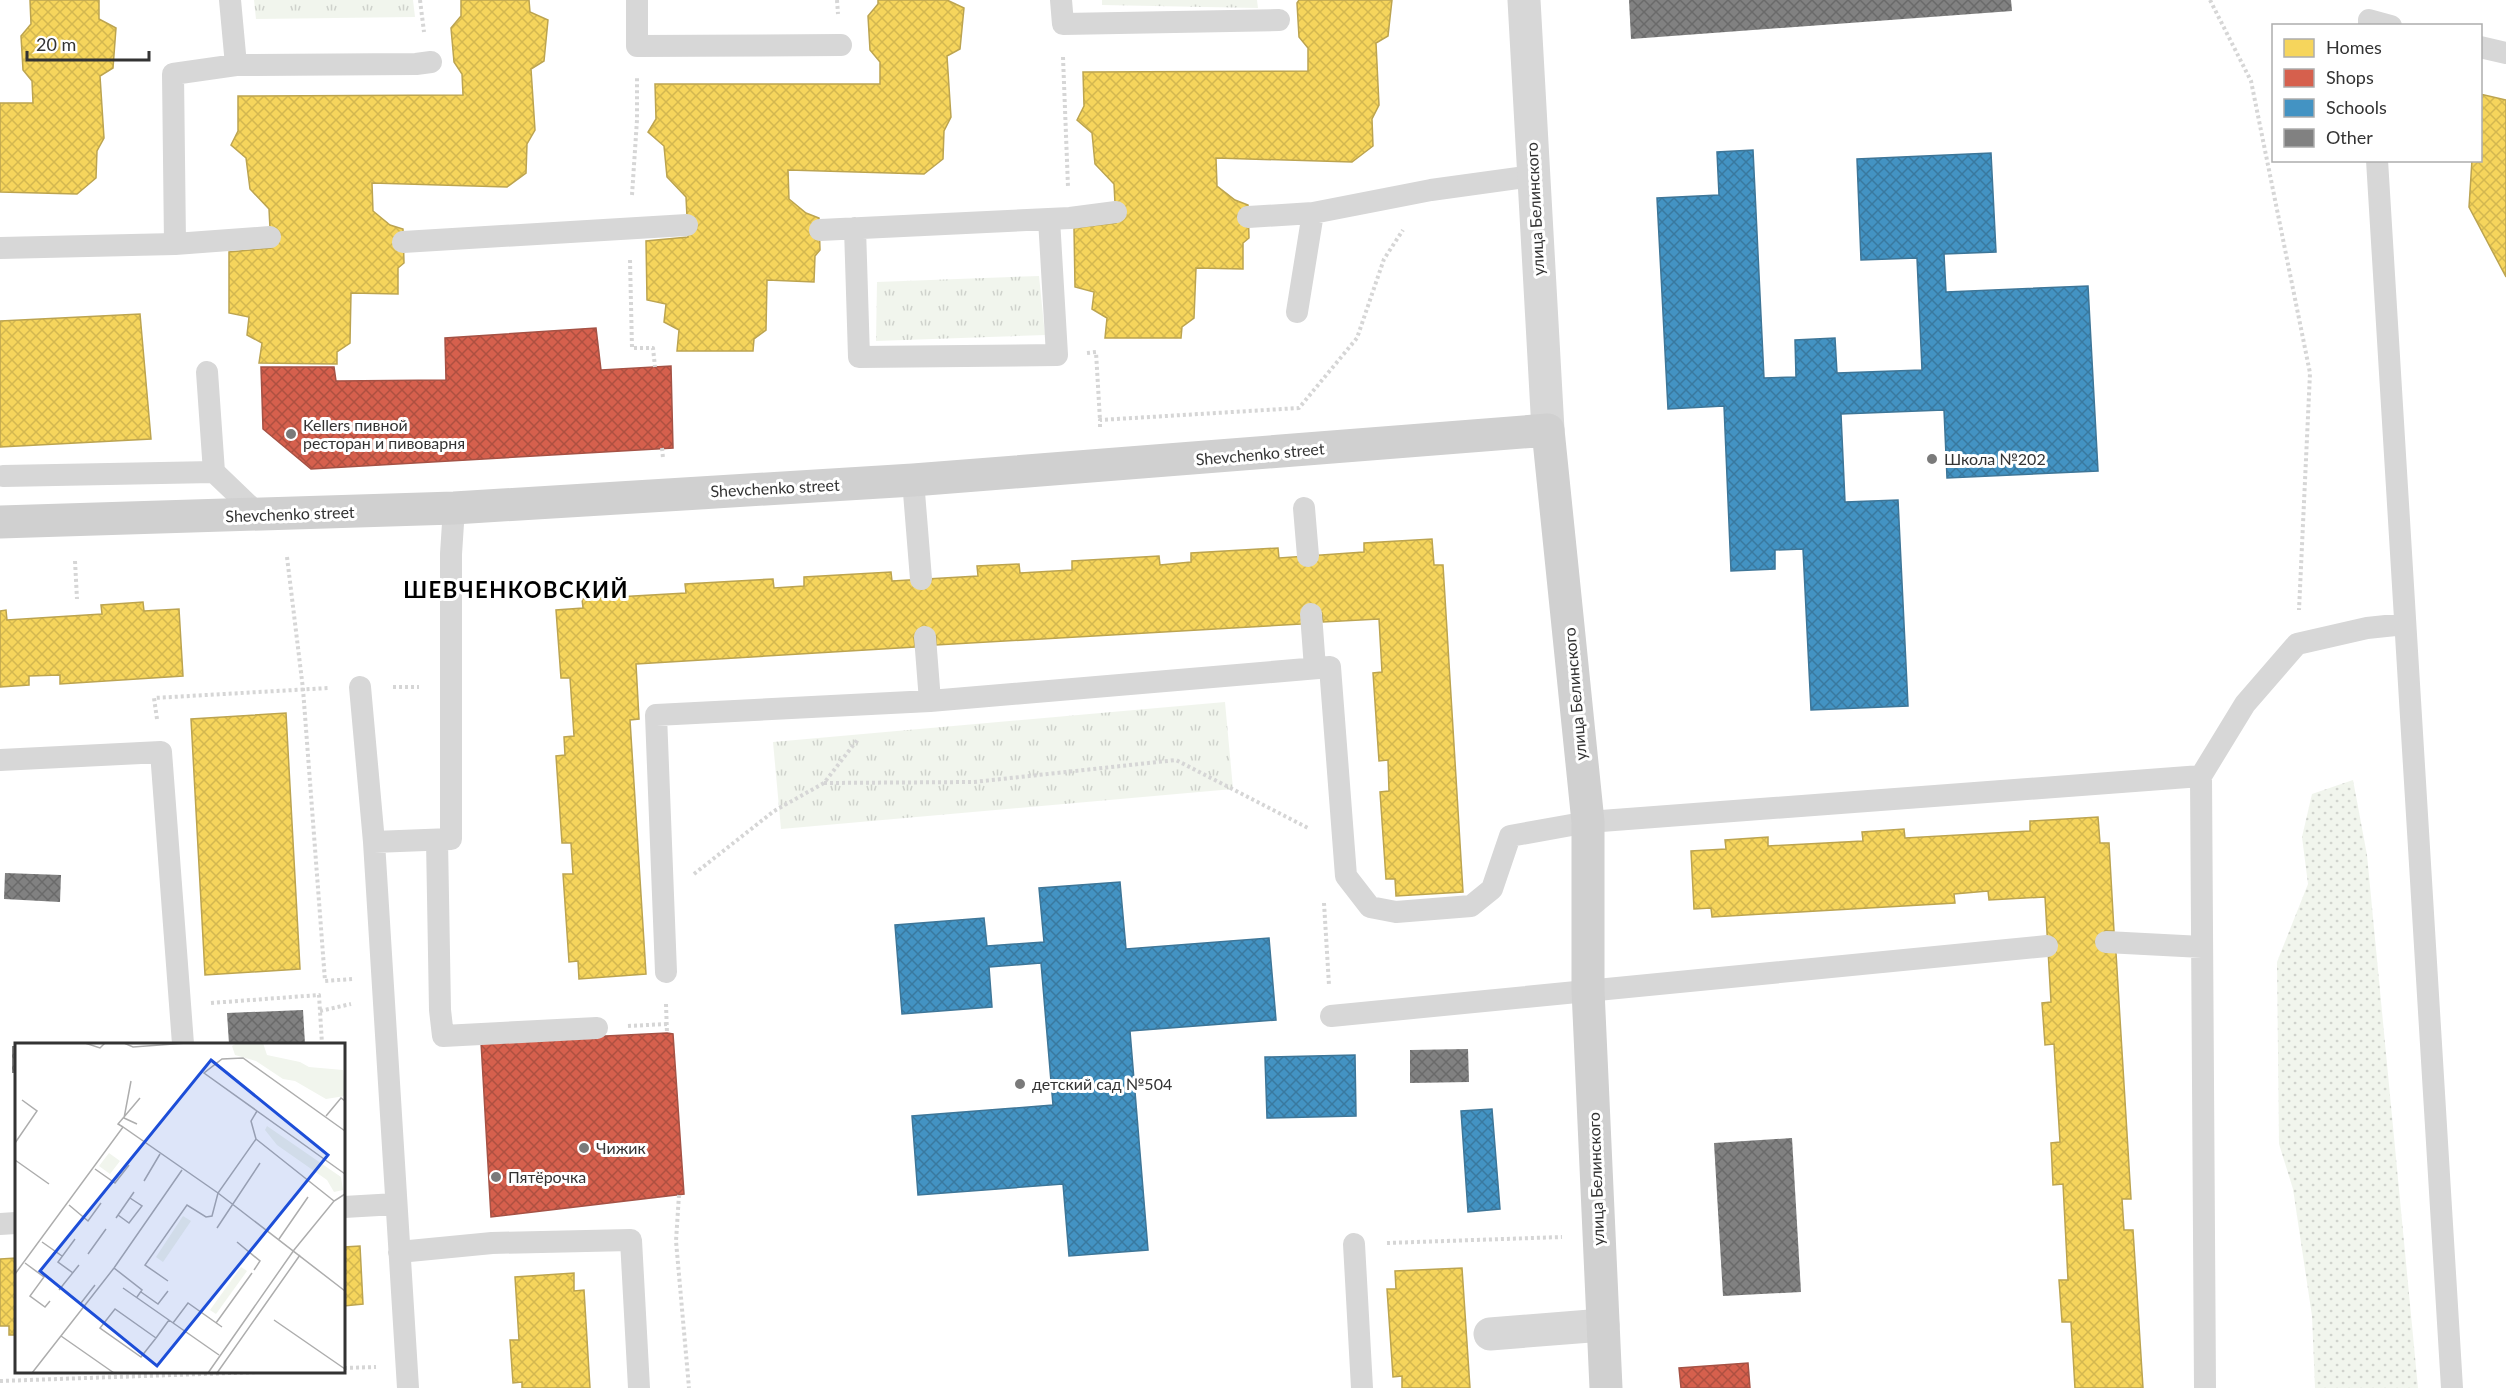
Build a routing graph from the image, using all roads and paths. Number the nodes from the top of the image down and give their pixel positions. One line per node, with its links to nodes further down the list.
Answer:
1 (230, 0): 16 (lane)
2 (420, 0): 7 (path)
3 (637, 0): 12 (lane)
4 (1061, 0): 8 (lane)
5 (1524, 0): 20 (street, улица Белинского)
6 (2210, 0): 56 (path)
7 (422, 20)
8 (1279, 20)
9 (2369, 24): 10 (lane)
10 (2384, 24)
11 (841, 45): 12 (lane)
12 (637, 46): 18 (path)
13 (2482, 47): 14 (lane)
14 (2506, 53)
15 (430, 62): 16 (lane)
16 (236, 65): 31 (lane)
17 (1063, 90): 25 (path)
18 (638, 120)
19 (2378, 162): 54 (lane)
20 (1533, 176): 21 (lane); 40 (street, улица Белинского)
21 (1431, 190): 23 (lane); 38 (path)
22 (1116, 212): 25 (lane)
23 (1313, 213): 24 (lane); 34 (lane)
24 (1248, 217)
25 (1060, 218): 27 (lane); 27 (lane)
26 (687, 225): 30 (lane)
27 (855, 228): 28 (lane)
28 (820, 230)
29 (270, 237): 31 (lane)
30 (404, 242)
31 (175, 244): 32 (lane)
32 (0, 249)
33 (630, 306): 36 (path)
34 (1297, 312)
35 (1096, 352): 39 (path)
36 (655, 367)
37 (207, 372): 41 (lane)
38 (1299, 408)
39 (1100, 420)
40 (1548, 429): 43 (street, Shevchenko street); 67 (street, улица Белинского)
41 (214, 472): 42 (lane); 46 (lane)
42 (3, 476)
43 (913, 480): 44 (street, Shevchenko street); 51 (lane)
44 (454, 508): 46 (street, Shevchenko street); 59 (lane)
45 (1304, 508): 48 (lane)
46 (259, 515): 47 (street, Shevchenko street)
47 (0, 522)
48 (1308, 556)
49 (287, 557): 60 (path)
50 (75, 561): 52 (path)
51 (921, 579)
52 (77, 599)
53 (1311, 614): 57 (lane)
54 (2405, 624): 56 (lane); 106 (lane)
55 (925, 637): 62 (lane)
56 (2297, 644): 65 (lane)
57 (1315, 668): 62 (lane); 70 (lane)
58 (360, 687): 59 (path); 60 (path); 69 (lane)
59 (452, 688): 68 (lane)
60 (303, 689): 61 (path); 78 (path)
61 (154, 698)
62 (930, 701): 63 (lane)
63 (885, 703): 66 (path); 71 (lane)
64 (0, 760): 81 (lane)
65 (2201, 777): 67 (lane); 75 (lane)
66 (824, 783): 70 (path); 71 (path)
67 (1588, 822): 70 (lane); 79 (street, улица Белинского)
68 (437, 840): 69 (lane); 84 (lane)
69 (374, 842): 78 (lane)
70 (1343, 845)
71 (663, 898): 77 (lane)
72 (1324, 906): 76 (path)
73 (2106, 942): 75 (lane)
74 (2047, 946): 79 (lane)
75 (2202, 947): 105 (lane)
76 (1326, 952)
77 (666, 972)
78 (382, 978): 89 (lane)
79 (1588, 990): 83 (lane); 96 (street, улица Белинского)
80 (357, 1002): 82 (path)
81 (180, 1005): 82 (path); 86 (lane)
82 (320, 1011): 87 (path)
83 (1331, 1016)
84 (597, 1028): 85 (path)
85 (668, 1033)
86 (183, 1043)
87 (322, 1043)
88 (679, 1195): 102 (path)
89 (396, 1204): 90 (lane); 95 (lane)
90 (345, 1207)
91 (15, 1223): 92 (lane)
92 (0, 1224)
93 (1524, 1238): 94 (path)
94 (1354, 1244): 103 (lane)
95 (399, 1252): 100 (lane); 101 (lane)
96 (1603, 1325): 97 (street); 104 (street, улица Белинского)
97 (1490, 1334)
98 (208, 1373): 99 (path)
99 (0, 1381)
100 (408, 1388)
101 (639, 1388)
102 (689, 1388)
103 (1362, 1388)
104 (1606, 1388)
105 (2205, 1388)
106 (2452, 1388)

